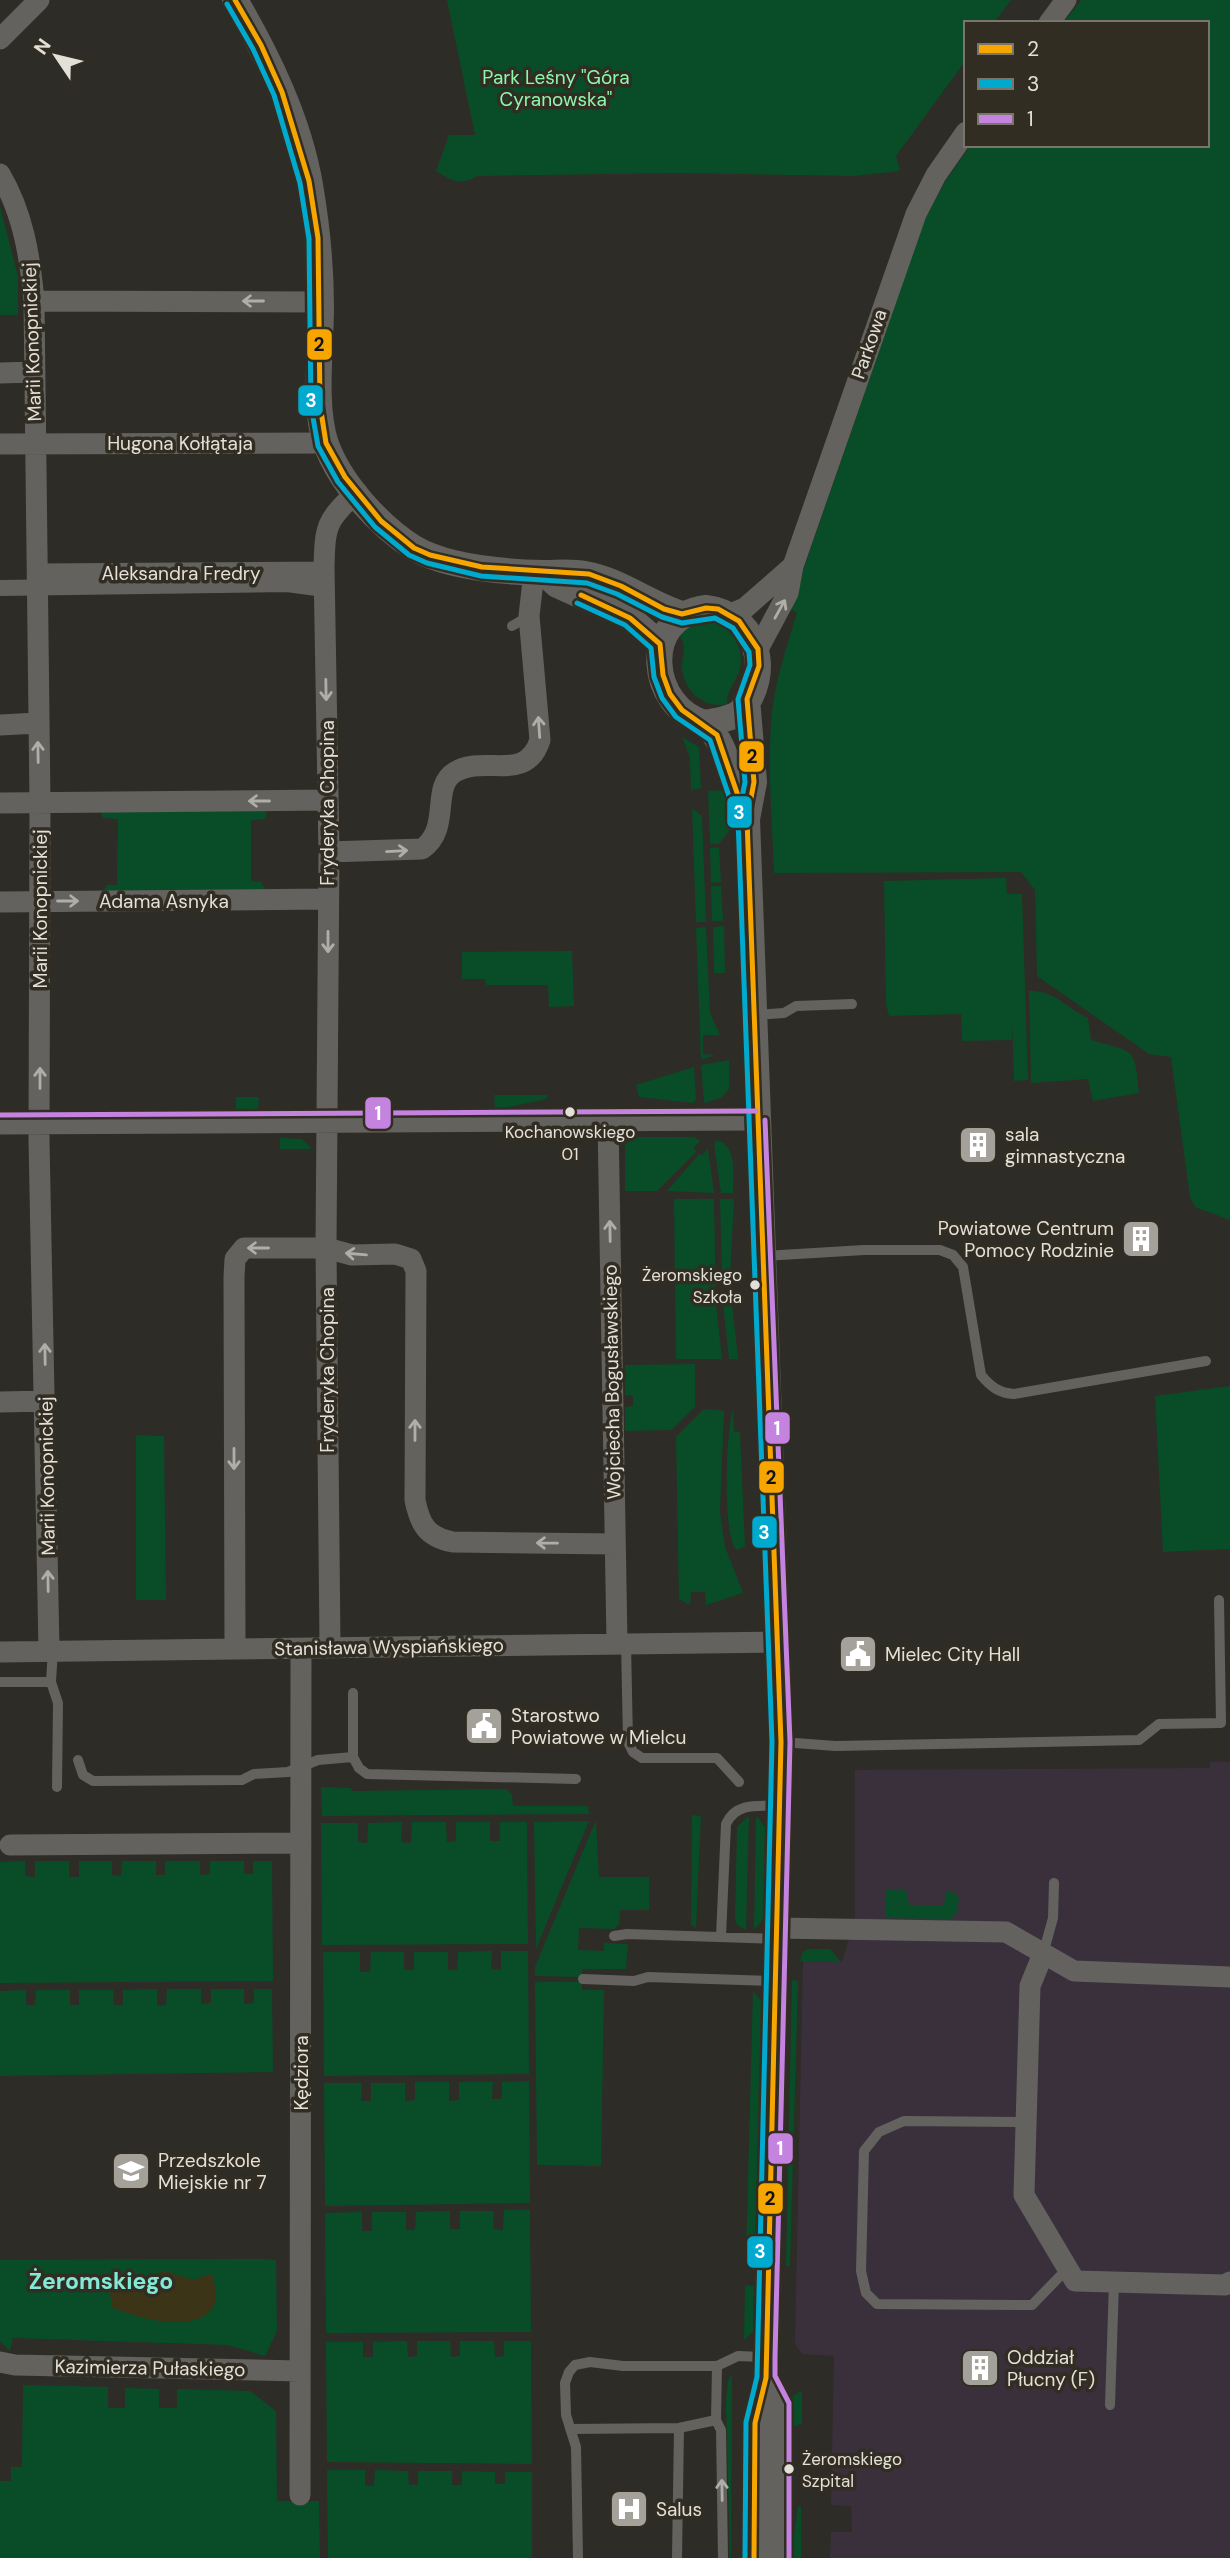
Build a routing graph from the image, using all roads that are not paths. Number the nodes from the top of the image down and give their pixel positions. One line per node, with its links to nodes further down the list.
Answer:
1 (39, 0): 5 (street)
2 (234, 0): 9 (street)
3 (1066, 0): 4 (street)
4 (1050, 21)
5 (0, 39)
6 (964, 135): 16 (street, Parkowa)
7 (0, 173): 8 (street, Marii Konopnickiej)
8 (34, 301): 9 (street, one-way to 8); 10 (street, Marii Konopnickiej)
9 (321, 302): 12 (street)
10 (35, 372): 11 (street); 14 (street, Marii Konopnickiej)
11 (0, 373)
12 (326, 443): 14 (street, Hugona Kołłątaja); 15 (street)
13 (0, 444): 14 (street, Hugona Kołłątaja)
14 (35, 444): 18 (street, Marii Konopnickiej)
15 (357, 492): 17 (street); 19 (street, Fryderyka Chopina)
16 (793, 566): 22 (street, Parkowa); 24 (street, Parkowa, one-way to 16)
17 (539, 572): 21 (street); 23 (street); 33 (street, one-way to 17)
18 (38, 581): 19 (street, Aleksandra Fredry); 20 (street); 26 (street, Marii Konopnickiej)
19 (324, 581): 29 (street, Fryderyka Chopina, one-way to 29)
20 (0, 588)
21 (682, 614): 22 (street); 23 (street)
22 (730, 614): 24 (street)
23 (660, 645): 27 (street)
24 (758, 649): 25 (street)
25 (747, 699): 27 (street); 32 (street)
26 (38, 723): 28 (street); 30 (street, Marii Konopnickiej, one-way to 26)
27 (705, 723): 32 (street)
28 (0, 725)
29 (328, 800): 30 (street, one-way to 30); 33 (street, Fryderyka Chopina)
30 (40, 802): 31 (street); 36 (street, Marii Konopnickiej)
31 (0, 803)
32 (747, 819): 38 (street)
33 (329, 852): 34 (street, Fryderyka Chopina)
34 (328, 899): 36 (street, Adama Asnyka, one-way to 34); 41 (street, Fryderyka Chopina, one-way to 41)
35 (0, 902): 36 (street, Adama Asnyka)
36 (39, 902): 43 (street, Marii Konopnickiej, one-way to 36)
37 (852, 1004): 38 (lane)
38 (754, 1015): 39 (street)
39 (756, 1120): 40 (street); 45 (street)
40 (608, 1121): 41 (street); 49 (street, Wojciecha Bogusławskiego, one-way to 40)
41 (327, 1122): 43 (street); 44 (street, Fryderyka Chopina)
42 (0, 1124): 43 (street)
43 (40, 1124): 47 (street, Marii Konopnickiej, one-way to 43)
44 (326, 1248): 49 (street, one-way to 44); 53 (street, Fryderyka Chopina); 54 (street, one-way to 54)
45 (762, 1256): 46 (lane); 52 (street)
46 (1206, 1361)
47 (46, 1401): 48 (street); 55 (street, Marii Konopnickiej, one-way to 47)
48 (0, 1402)
49 (615, 1544): 51 (street, Wojciecha Bogusławskiego)
50 (1219, 1600): 61 (lane)
51 (621, 1642): 52 (street, Stanisława Wyspiańskiego); 53 (street, Stanisława Wyspiańskiego); 66 (lane)
52 (778, 1642): 61 (street)
53 (330, 1645): 56 (street, Stanisława Wyspiańskiego)
54 (235, 1648): 55 (street, Stanisława Wyspiańskiego); 56 (street, Stanisława Wyspiańskiego)
55 (51, 1650): 57 (street, Stanisława Wyspiańskiego); 59 (lane)
56 (301, 1650): 64 (street, Kędziora)
57 (0, 1651)
58 (1, 1682): 59 (lane)
59 (51, 1682): 67 (lane)
60 (353, 1693): 62 (lane)
61 (781, 1742): 68 (street)
62 (353, 1757): 64 (lane); 65 (lane)
63 (78, 1760): 64 (lane)
64 (302, 1767): 69 (street, Kędziora)
65 (576, 1779)
66 (739, 1782)
67 (57, 1787)
68 (779, 1806): 72 (street); 74 (lane)
69 (301, 1843): 70 (street); 86 (street, Kędziora)
70 (10, 1844)
71 (1054, 1883): 75 (lane)
72 (777, 1934): 74 (lane); 75 (street); 78 (street)
73 (614, 1936): 74 (lane)
74 (721, 1936)
75 (1043, 1954): 76 (street); 79 (street)
76 (1230, 1977)
77 (583, 1979): 78 (lane)
78 (777, 1981): 85 (street)
79 (1025, 2122): 80 (street); 80 (lane)
80 (1068, 2268): 81 (street)
81 (1114, 2282): 82 (street); 87 (lane)
82 (1230, 2282)
83 (0, 2362): 86 (street, Kazimierza Pułaskiego)
84 (718, 2366): 85 (lane); 88 (lane); 90 (lane)
85 (766, 2367): 95 (street); 96 (street)
86 (300, 2371): 91 (street, Kędziora)
87 (1110, 2405)
88 (716, 2420): 89 (lane); 94 (lane, one-way to 88)
89 (679, 2428): 90 (lane); 93 (lane)
90 (570, 2429): 92 (lane)
91 (300, 2495)
92 (578, 2558)
93 (677, 2558)
94 (723, 2558)
95 (754, 2558)
96 (780, 2558)

